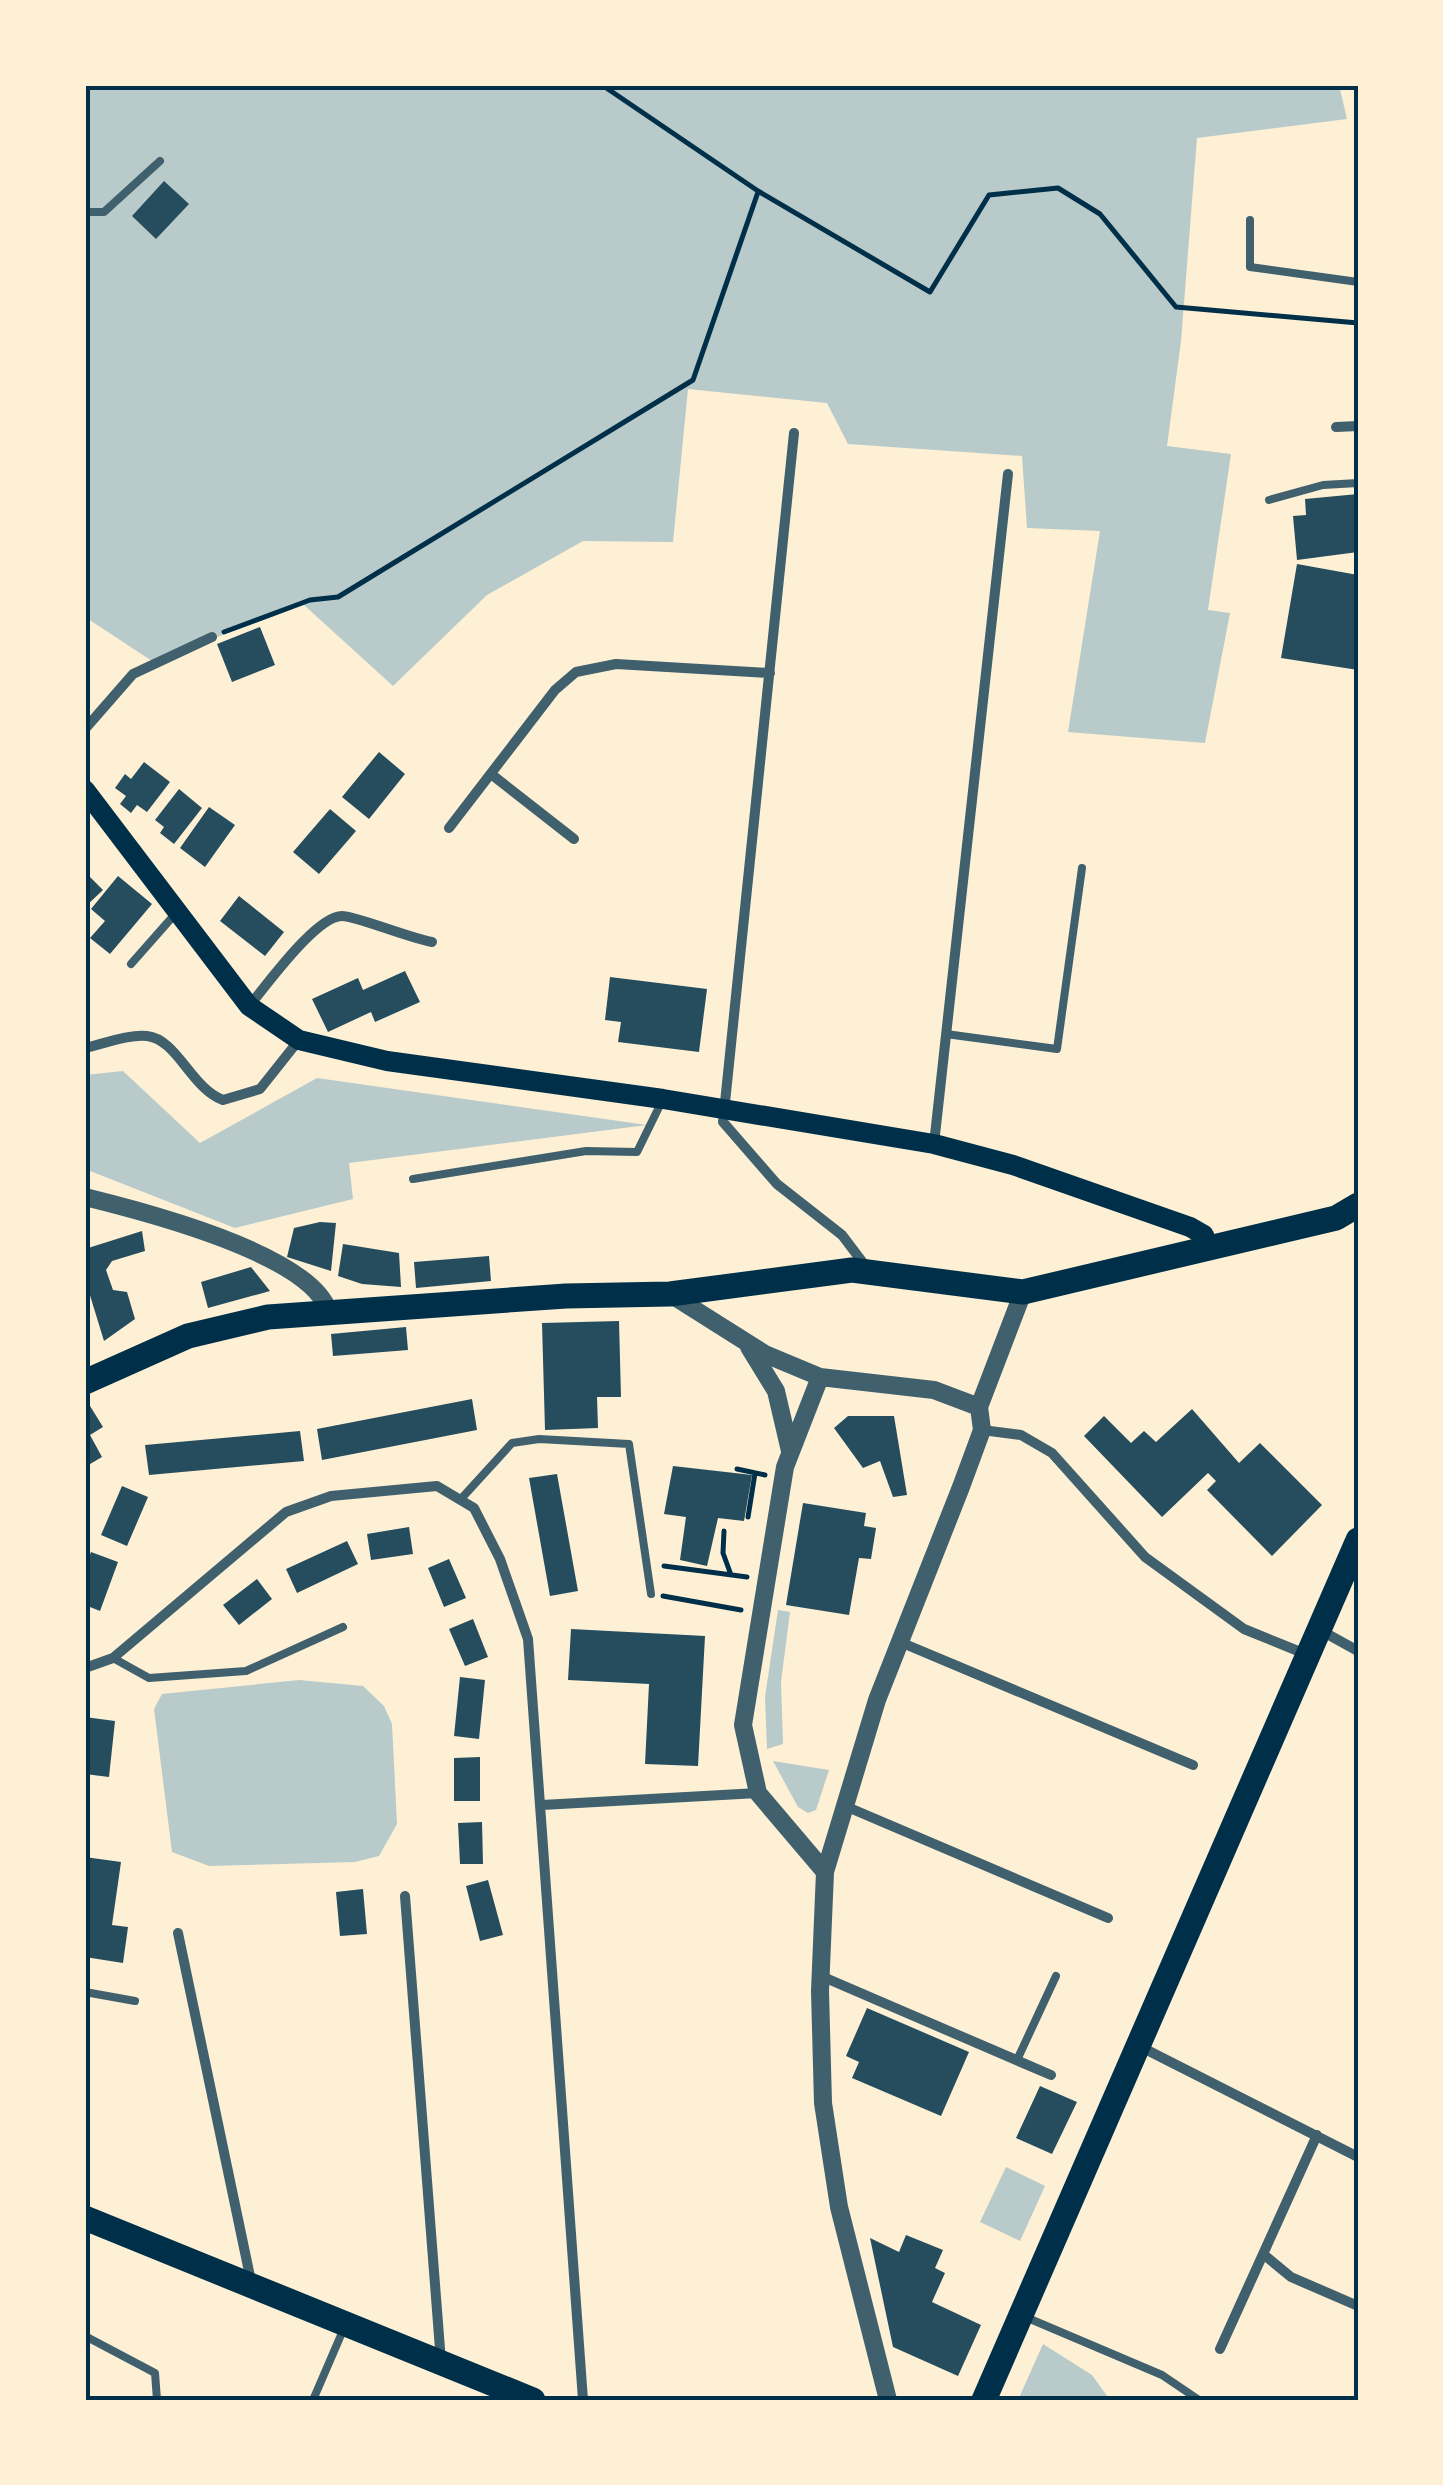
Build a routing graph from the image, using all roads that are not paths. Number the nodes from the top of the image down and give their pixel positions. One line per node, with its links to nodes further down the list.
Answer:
1 (160, 162): 2 (lane)
2 (85, 212)
3 (1250, 220): 4 (lane)
4 (1358, 282)
5 (1358, 426): 6 (street)
6 (1336, 427)
7 (794, 433): 12 (street)
8 (1008, 474): 23 (street)
9 (1358, 483): 10 (lane)
10 (1269, 500)
11 (212, 637): 13 (street)
12 (770, 673): 14 (street); 27 (street)
13 (85, 728)
14 (491, 774): 16 (street); 17 (street)
15 (85, 790): 19 (main road)
16 (449, 828)
17 (574, 840)
18 (1082, 868): 23 (lane)
19 (176, 913): 21 (lane); 22 (main road)
20 (432, 942): 22 (street)
21 (130, 964)
22 (250, 1006): 24 (main road)
23 (946, 1034): 28 (street)
24 (299, 1040): 25 (street); 26 (main road)
25 (85, 1048)
26 (663, 1099): 27 (main road); 29 (lane)
27 (724, 1112): 28 (main road); 33 (street)
28 (934, 1144): 32 (main road)
29 (413, 1179)
30 (85, 1197): 36 (street)
31 (1358, 1205): 32 (main road)
32 (1209, 1249): 34 (main road)
33 (870, 1272): 34 (main road); 35 (main road)
34 (1023, 1292): 40 (street)
35 (670, 1294): 36 (main road); 37 (street)
36 (328, 1310): 39 (main road)
37 (746, 1342): 38 (street); 42 (street)
38 (820, 1377): 40 (street); 42 (street)
39 (85, 1382)
40 (979, 1406): 41 (street)
41 (982, 1430): 48 (street); 50 (street)
42 (790, 1452): 54 (street)
43 (460, 1500): 45 (lane); 51 (street); 55 (street)
44 (1358, 1540): 47 (main road)
45 (651, 1594)
46 (343, 1628): 51 (lane)
47 (1320, 1630): 49 (street); 50 (main road)
48 (900, 1642): 53 (street); 56 (street)
49 (1358, 1651)
50 (1309, 1656): 65 (main road)
51 (113, 1658): 52 (street)
52 (85, 1668)
53 (1193, 1766)
54 (758, 1793): 55 (street); 57 (street)
55 (542, 1805): 82 (street)
56 (845, 1806): 57 (street); 59 (street)
57 (825, 1872): 61 (street)
58 (405, 1896): 78 (street)
59 (1108, 1918)
60 (178, 1933): 72 (street)
61 (820, 1976): 66 (street); 83 (street)
62 (1056, 1976): 66 (lane)
63 (85, 1992): 64 (lane)
64 (135, 2001)
65 (1136, 2044): 68 (street); 74 (main road)
66 (1017, 2060): 67 (street)
67 (1051, 2075)
68 (1317, 2135): 69 (street); 71 (street)
69 (1358, 2156)
70 (85, 2218): 72 (main road)
71 (1263, 2254): 73 (street); 77 (street)
72 (252, 2286): 75 (main road)
73 (1358, 2306)
74 (1019, 2315): 84 (main road); 85 (lane)
75 (346, 2324): 78 (main road); 80 (lane)
76 (85, 2336): 79 (lane)
77 (1220, 2348)
78 (441, 2363): 81 (main road)
79 (157, 2400)
80 (313, 2400)
81 (533, 2400)
82 (583, 2400)
83 (888, 2400)
84 (984, 2400)
85 (1200, 2400)

